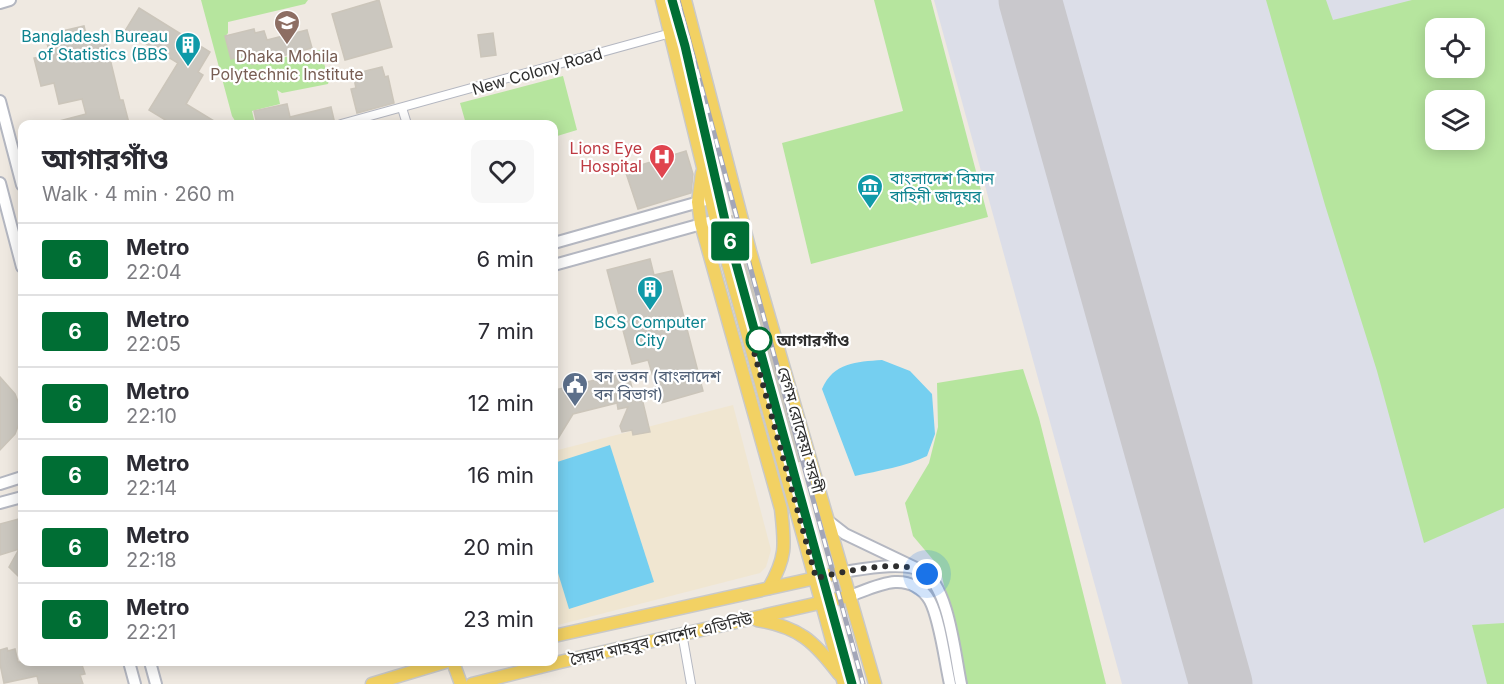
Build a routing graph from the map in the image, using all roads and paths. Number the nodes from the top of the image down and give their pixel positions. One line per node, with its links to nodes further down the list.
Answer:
1 (10, 0): 4 (street)
2 (662, 0): 6 (main road, বেগম রোকেয়া সরণী)
3 (685, 0): 5 (main road, বেগম রোকেয়া সরণী)
4 (0, 3)
5 (693, 28): 6 (main road); 23 (main road, বেগম রোকেয়া সরণী)
6 (671, 33): 8 (street, New Colony Road); 13 (main road, বেগম রোকেয়া সরণী)
7 (0, 101): 11 (street)
8 (402, 108): 9 (street, New Colony Road); 10 (street)
9 (356, 120)
10 (406, 120)
11 (18, 170)
12 (0, 183): 17 (street)
13 (704, 201): 14 (main road, বেগম রোকেয়া সরণী); 15 (main road); 16 (street)
14 (716, 220): 15 (street); 26 (main road, বেগম রোকেয়া সরণী)
15 (701, 224): 18 (street); 27 (main road)
16 (558, 242)
17 (18, 252)
18 (558, 264)
19 (18, 478): 20 (street)
20 (0, 483)
21 (18, 498): 22 (street)
22 (0, 503)
23 (827, 520): 24 (street); 25 (main road, বেগম রোকেয়া সরণী)
24 (921, 570): 25 (street); 48 (street)
25 (843, 572): 26 (main road, সৈয়দ মাহবুব মোর্শেদ এভিনিউ); 28 (main road, বেগম রোকেয়া সরণী)
26 (816, 578): 27 (main road, সৈয়দ মাহবুব মোর্শেদ এভিনিউ); 29 (main road, বেগম রোকেয়া সরণী)
27 (769, 588): 32 (main road, সৈয়দ মাহবুব মোর্শেদ এভিনিউ)
28 (850, 596): 29 (main road, সৈয়দ মাহবুব মোর্শেদ এভিনিউ); 46 (main road, বেগম রোকেয়া সরণী); 47 (street)
29 (823, 602): 30 (main road, সৈয়দ মাহবুব মোর্শেদ এভিনিউ); 39 (main road, বেগম রোকেয়া সরণী)
30 (750, 619): 31 (main road, সৈয়দ মাহবুব মোর্শেদ এভিনিউ); 39 (main road)
31 (682, 633): 33 (main road, সৈয়দ মাহবুব মোর্শেদ এভিনিউ); 45 (street)
32 (558, 635)
33 (558, 663)
34 (130, 666): 40 (street)
35 (151, 666): 41 (street)
36 (433, 666): 42 (main road)
37 (454, 666): 43 (main road)
38 (546, 666): 44 (main road, সৈয়দ মাহবুব মোর্শেদ এভিনিউ)
39 (844, 682)
40 (135, 684)
41 (156, 684)
42 (372, 684)
43 (461, 684)
44 (472, 684)
45 (691, 684)
46 (875, 684)
47 (950, 684)
48 (961, 684)

